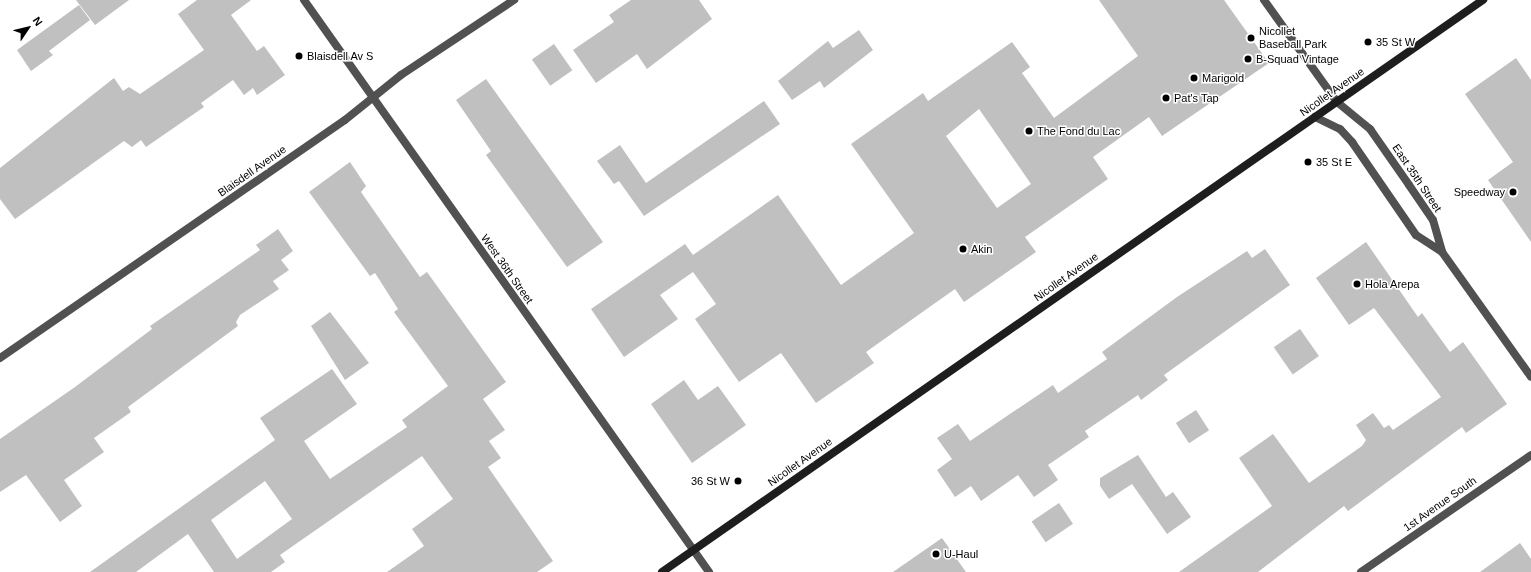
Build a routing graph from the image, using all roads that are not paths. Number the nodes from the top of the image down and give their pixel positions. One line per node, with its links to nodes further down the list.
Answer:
1 (304, 0): 5 (street, West 36th Street)
2 (514, 0): 5 (street, Blaisdell Avenue)
3 (1264, 0): 6 (street, East 35th Street)
4 (1483, 0): 6 (main road, Nicollet Avenue)
5 (373, 97): 9 (street, Blaisdell Avenue); 12 (street, West 36th Street)
6 (1337, 102): 7 (main road, Nicollet Avenue); 8 (street, East 35th Street)
7 (1315, 117): 8 (street); 12 (main road, Nicollet Avenue)
8 (1442, 252): 10 (street, East 35th Street)
9 (0, 358)
10 (1531, 377)
11 (1531, 455): 15 (street, 1st Avenue South)
12 (693, 550): 13 (main road, Nicollet Avenue); 14 (street, West 36th Street)
13 (662, 572)
14 (708, 572)
15 (1361, 572)

